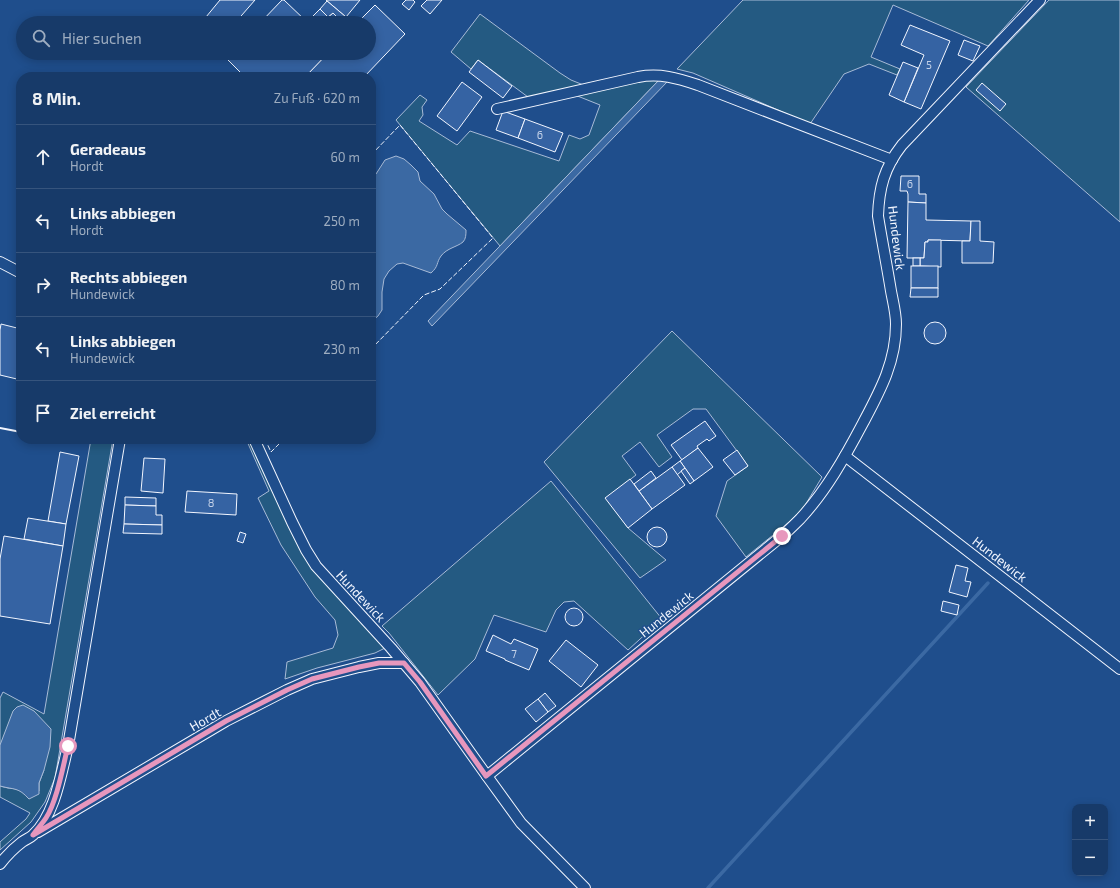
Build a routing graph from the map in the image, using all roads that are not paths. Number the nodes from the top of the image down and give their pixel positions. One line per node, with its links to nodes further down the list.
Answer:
1 (1040, 0): 3 (street, Hundewick)
2 (497, 110): 3 (street)
3 (892, 160): 8 (street, Hundewick)
4 (0, 262): 5 (street)
5 (16, 270)
6 (119, 444): 12 (street, Hordt)
7 (256, 444): 9 (street, Hundewick)
8 (845, 456): 10 (street, Hundewick); 11 (street, Hundewick)
9 (404, 663): 11 (street, Hundewick); 12 (street, Hordt)
10 (1120, 669)
11 (486, 776): 14 (street, Hundewick)
12 (33, 835): 13 (street, Hordt)
13 (0, 864)
14 (585, 888)

